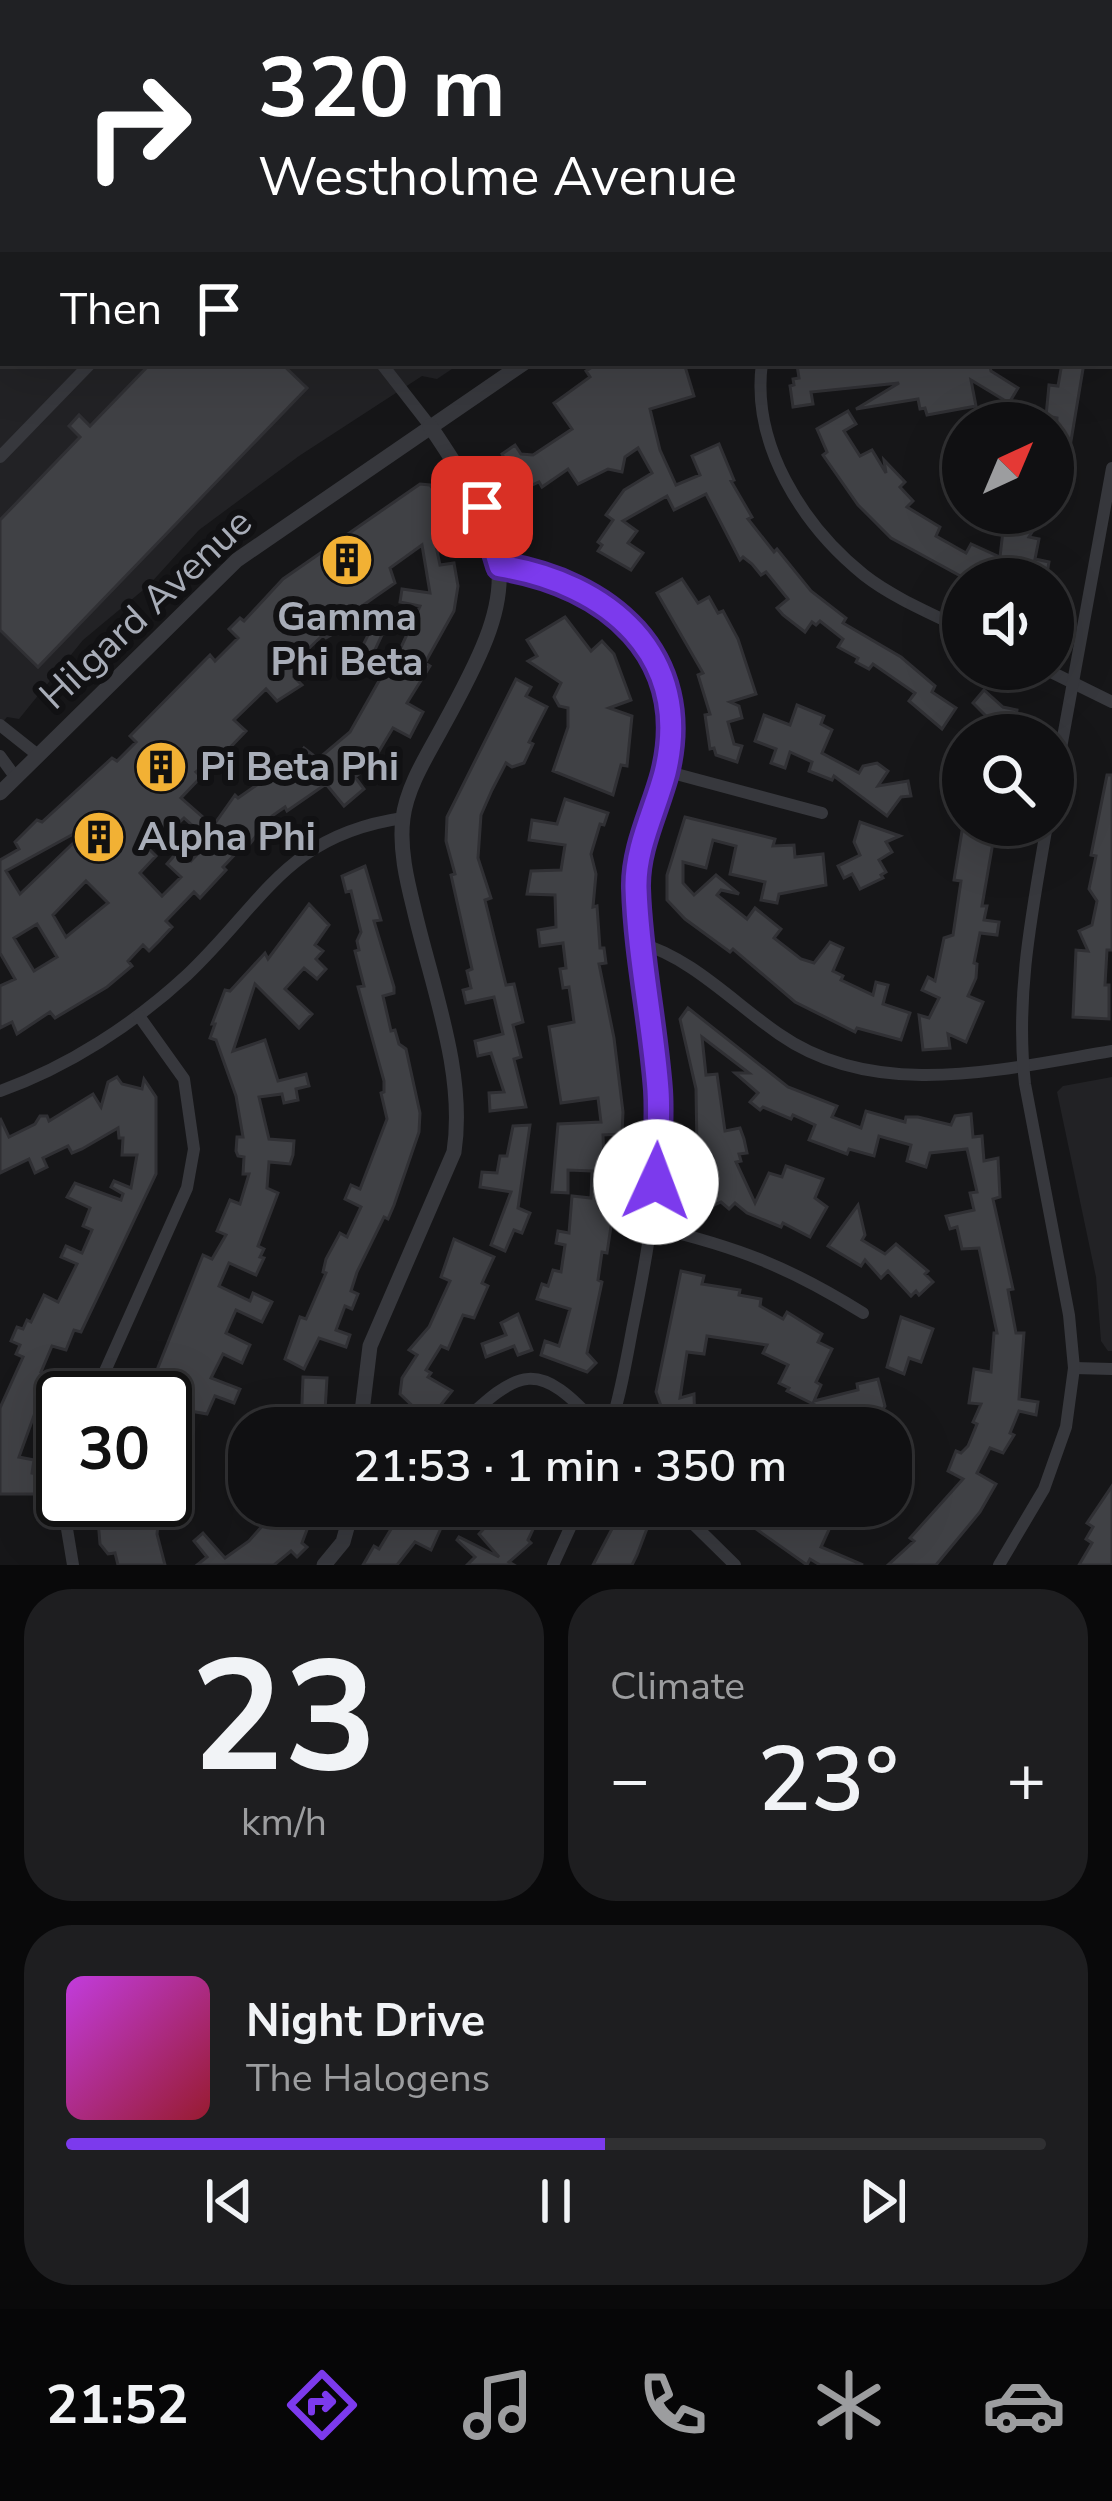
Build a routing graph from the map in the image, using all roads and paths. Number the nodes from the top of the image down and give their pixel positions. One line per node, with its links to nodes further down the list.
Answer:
1 (88, 366): 6 (street)
2 (383, 366): 5 (street)
3 (520, 366): 5 (street, Hilgard Avenue)
4 (762, 366): 9 (street)
5 (430, 426): 8 (street); 14 (street, Hilgard Avenue)
6 (0, 457)
7 (1112, 468): 10 (street)
8 (500, 566): 16 (street); 20 (street)
9 (942, 618)
10 (1074, 671)
11 (1074, 683): 12 (street)
12 (1112, 701)
13 (0, 725): 14 (street)
14 (38, 755): 17 (street, Hilgard Avenue)
15 (0, 756): 17 (street)
16 (665, 772): 19 (street); 22 (street)
17 (16, 778): 18 (street, Hilgard Avenue)
18 (0, 793)
19 (822, 813)
20 (403, 818): 23 (street); 32 (street)
21 (1044, 846): 25 (street)
22 (639, 943): 25 (street); 27 (street)
23 (139, 1016): 26 (street); 31 (street)
24 (1112, 1051): 25 (street)
25 (1023, 1064): 29 (street)
26 (0, 1090)
27 (653, 1227): 28 (street); 35 (street)
28 (863, 1313)
29 (1074, 1368): 30 (street); 44 (street)
30 (1112, 1369)
31 (105, 1371)
32 (361, 1407)
33 (479, 1407): 34 (street)
34 (581, 1407)
35 (614, 1407)
36 (67, 1527): 40 (street)
37 (347, 1527): 41 (street)
38 (570, 1527): 42 (street)
39 (696, 1527): 43 (street)
40 (74, 1565)
41 (325, 1565)
42 (553, 1565)
43 (736, 1565)
44 (999, 1565)

